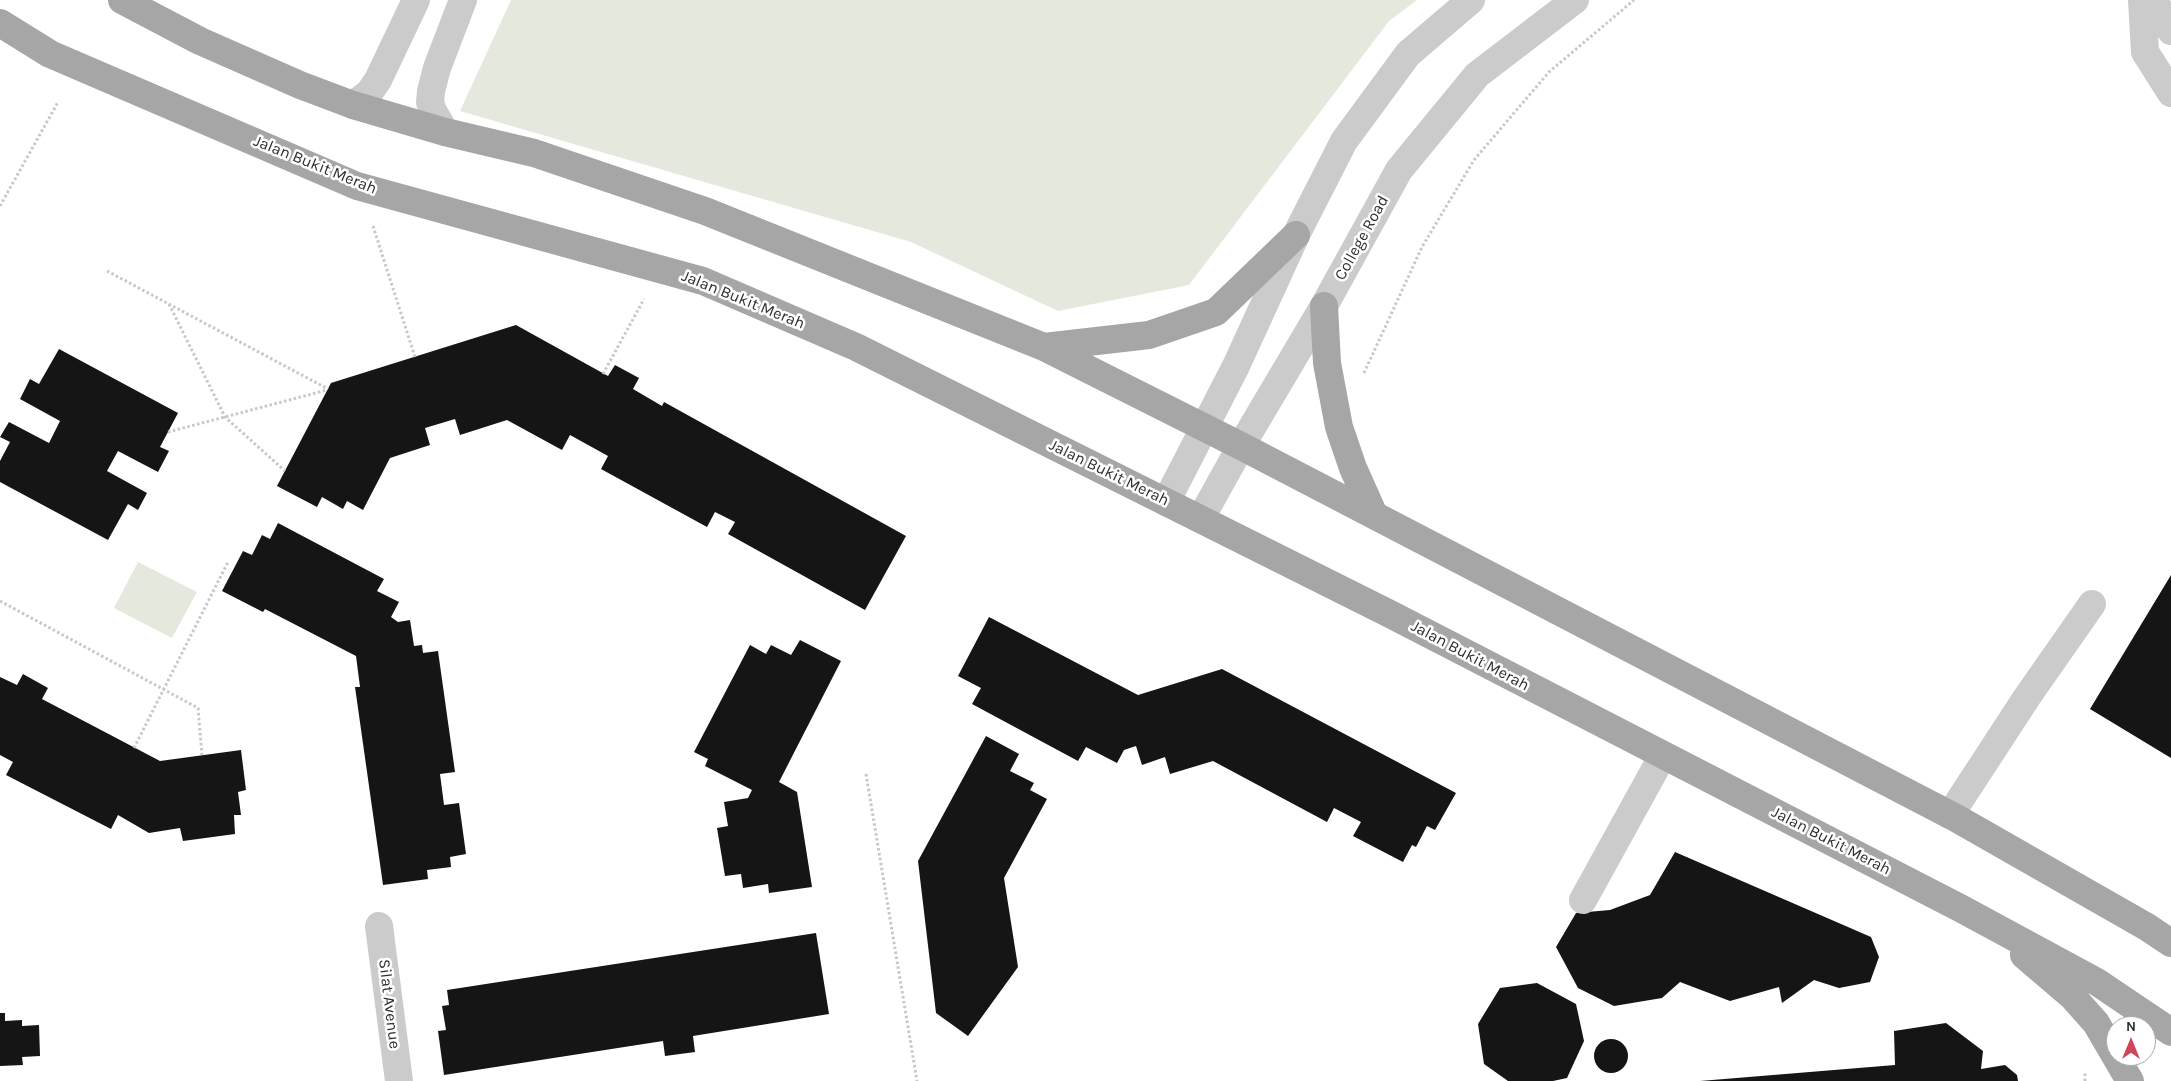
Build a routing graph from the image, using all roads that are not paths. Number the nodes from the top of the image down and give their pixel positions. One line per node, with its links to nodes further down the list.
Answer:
1 (122, 0): 11 (main road)
2 (416, 0): 11 (street)
3 (463, 0): 12 (street)
4 (1471, 0): 13 (street)
5 (1576, 0): 14 (street, College Road)
6 (2142, 0): 10 (street)
7 (2154, 0): 9 (street)
8 (0, 23): 18 (main road, Jalan Bukit Merah)
9 (2171, 32)
10 (2171, 93)
11 (353, 105): 12 (main road)
12 (445, 132): 15 (main road)
13 (1296, 235): 15 (main road); 16 (street)
14 (1324, 306): 17 (street, College Road); 19 (main road)
15 (1044, 347): 16 (main road)
16 (1203, 428): 17 (main road); 18 (street)
17 (1241, 446): 19 (main road); 20 (street, College Road)
18 (1166, 502): 20 (main road, Jalan Bukit Merah)
19 (1374, 515): 23 (main road)
20 (1201, 518): 22 (main road, Jalan Bukit Merah)
21 (2092, 604): 23 (street)
22 (1663, 755): 24 (street); 25 (main road, Jalan Bukit Merah)
23 (1950, 815): 27 (main road)
24 (1583, 900)
25 (1960, 908): 28 (main road, Jalan Bukit Merah); 29 (main road)
26 (379, 926): 30 (street, Silat Avenue)
27 (2171, 943)
28 (2171, 1032)
29 (2127, 1076)
30 (399, 1081)

